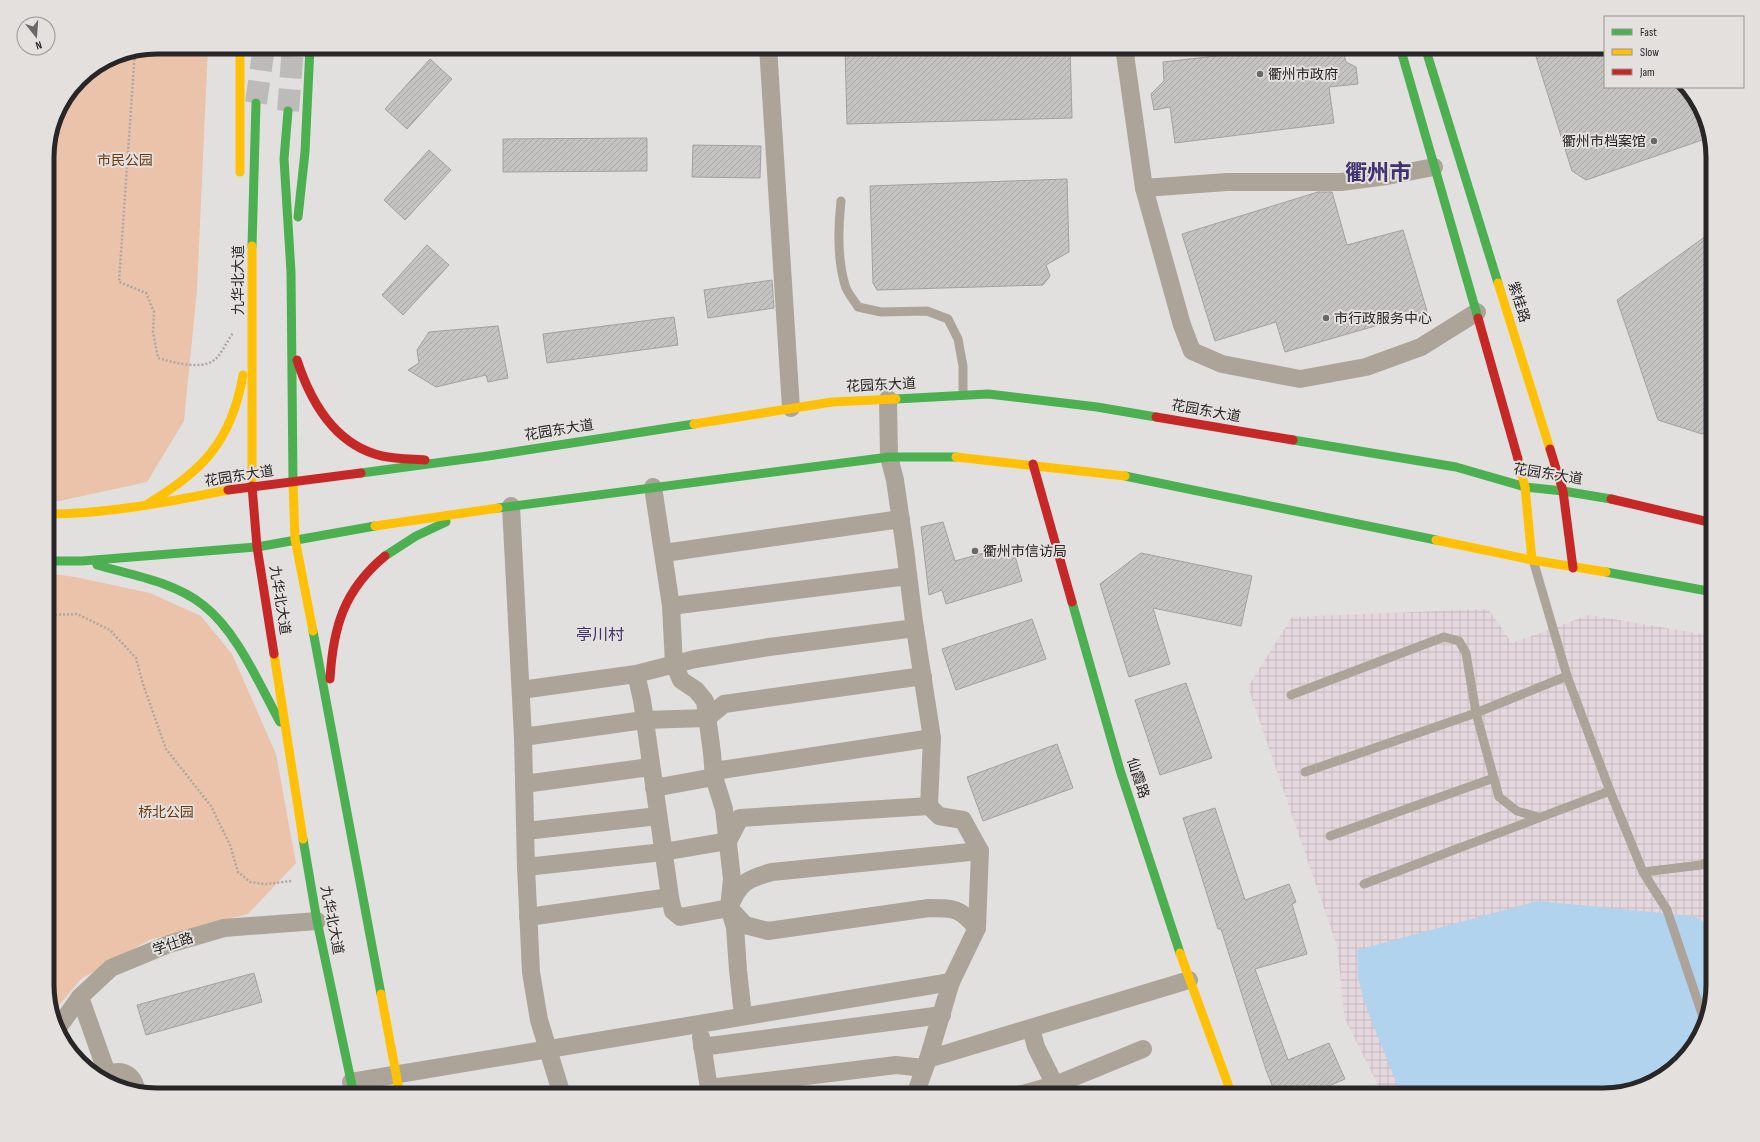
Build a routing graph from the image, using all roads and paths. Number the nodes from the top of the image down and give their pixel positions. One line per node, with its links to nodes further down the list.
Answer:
1 (240, 54): 11 (main road)
2 (310, 54): 15 (main road)
3 (768, 54): 23 (street)
4 (1125, 54): 12 (street)
5 (1402, 54): 10 (main road)
6 (1427, 54): 31 (main road, 紫桂路)
7 (135, 57): 19 (path)
8 (256, 103): 16 (main road, 九华北大道)
9 (288, 111): 15 (main road, 九华北大道)
10 (1434, 167): 12 (street); 18 (main road)
11 (241, 181)
12 (1144, 188): 18 (street)
13 (841, 200): 21 (lane)
14 (244, 204): 16 (main road)
15 (291, 272): 20 (main road, 九华北大道)
16 (251, 275): 17 (main road, 九华北大道)
17 (252, 305): 28 (main road, 九华北大道); 32 (main road)
18 (1476, 312): 30 (main road)
19 (235, 330)
20 (291, 339): 25 (main road); 27 (main road, 九华北大道)
21 (963, 395): 22 (main road, 花园东大道); 30 (main road, 花园东大道)
22 (888, 399): 23 (main road, 花园东大道); 24 (street)
23 (791, 408): 25 (main road, 花园东大道)
24 (889, 457): 26 (main road); 29 (main road); 36 (street)
25 (438, 461): 27 (main road, 花园东大道)
26 (1033, 464): 41 (main road); 88 (main road, 仙霞路)
27 (293, 482): 28 (main road, 花园东大道); 38 (main road, 九华北大道)
28 (252, 486): 32 (main road, 花园东大道); 39 (main road, 九华北大道)
29 (653, 487): 33 (main road); 40 (street)
30 (1525, 487): 31 (main road, 花园东大道); 41 (main road)
31 (1563, 491): 37 (main road, 花园东大道); 44 (main road, 紫桂路)
32 (144, 506): 35 (main road, 花园东大道)
33 (511, 506): 34 (main road); 54 (street)
34 (472, 511): 38 (main road); 56 (main road)
35 (54, 514)
36 (901, 519): 40 (street); 45 (street)
37 (1706, 521)
38 (295, 539): 39 (main road); 56 (main road, 九华北大道)
39 (257, 547): 43 (main road); 60 (main road, 九华北大道)
40 (664, 553): 47 (street)
41 (1532, 560): 44 (main road); 53 (lane)
42 (54, 561): 43 (main road)
43 (82, 561): 60 (main road)
44 (1573, 568): 46 (main road)
45 (908, 576): 47 (street); 49 (street)
46 (1706, 591)
47 (672, 606): 50 (street)
48 (54, 615): 81 (path)
49 (915, 628): 50 (street); 52 (street)
50 (674, 664): 51 (street); 58 (street)
51 (636, 674): 54 (street); 59 (street)
52 (923, 676): 58 (street); 62 (street)
53 (1568, 676): 57 (lane); 69 (lane)
54 (521, 690): 61 (street)
55 (1291, 695): 57 (lane)
56 (328, 704): 102 (main road, 九华北大道)
57 (1476, 713): 64 (lane); 66 (lane)
58 (707, 718): 59 (street); 65 (street)
59 (644, 720): 61 (street); 63 (street)
60 (286, 733): 81 (main road, 九华北大道)
61 (523, 737): 67 (street)
62 (932, 738): 65 (street); 70 (street)
63 (650, 767): 67 (street); 68 (street)
64 (1304, 772)
65 (714, 777): 68 (street); 75 (street)
66 (1494, 778): 72 (lane); 74 (lane)
67 (524, 784): 73 (street)
68 (654, 788): 71 (street)
69 (1610, 791): 72 (lane); 80 (lane)
70 (929, 806): 75 (street); 76 (street)
71 (658, 816): 73 (street); 77 (street)
72 (1538, 817): 82 (lane)
73 (526, 831): 79 (street)
74 (1330, 836)
75 (728, 841): 77 (street); 84 (street)
76 (980, 851): 84 (street); 87 (street)
77 (663, 852): 79 (street); 83 (street)
78 (1706, 862): 80 (lane)
79 (526, 867): 85 (street)
80 (1643, 872): 91 (lane)
81 (310, 880): 86 (main road, 九华北大道)
82 (1364, 884)
83 (670, 897): 84 (street); 85 (street)
84 (729, 908): 87 (street); 93 (street)
85 (528, 917): 98 (street)
86 (317, 922): 90 (street, 学仕路); 105 (main road, 九华北大道)
87 (977, 928): 89 (street)
88 (1189, 980): 96 (street); 114 (main road, 仙霞路)
89 (951, 982): 92 (street); 93 (street)
90 (80, 997): 94 (street, 学仕路); 101 (street)
91 (1702, 1014)
92 (942, 1015): 97 (street); 100 (street)
93 (744, 1016): 95 (street)
94 (62, 1023)
95 (699, 1024): 97 (street); 98 (street)
96 (1031, 1028): 100 (street); 112 (street)
97 (702, 1047): 109 (street)
98 (548, 1049): 102 (street); 108 (street)
99 (1143, 1049): 113 (street)
100 (926, 1064): 110 (street); 111 (street)
101 (105, 1073)
102 (395, 1075): 106 (street); 107 (main road, 九华北大道)
103 (109, 1076): 104 (street)
104 (135, 1085)
105 (352, 1088)
106 (355, 1088)
107 (398, 1088)
108 (560, 1088)
109 (708, 1088)
110 (737, 1088)
111 (917, 1088)
112 (1055, 1088)
113 (1060, 1088)
114 (1229, 1088)

